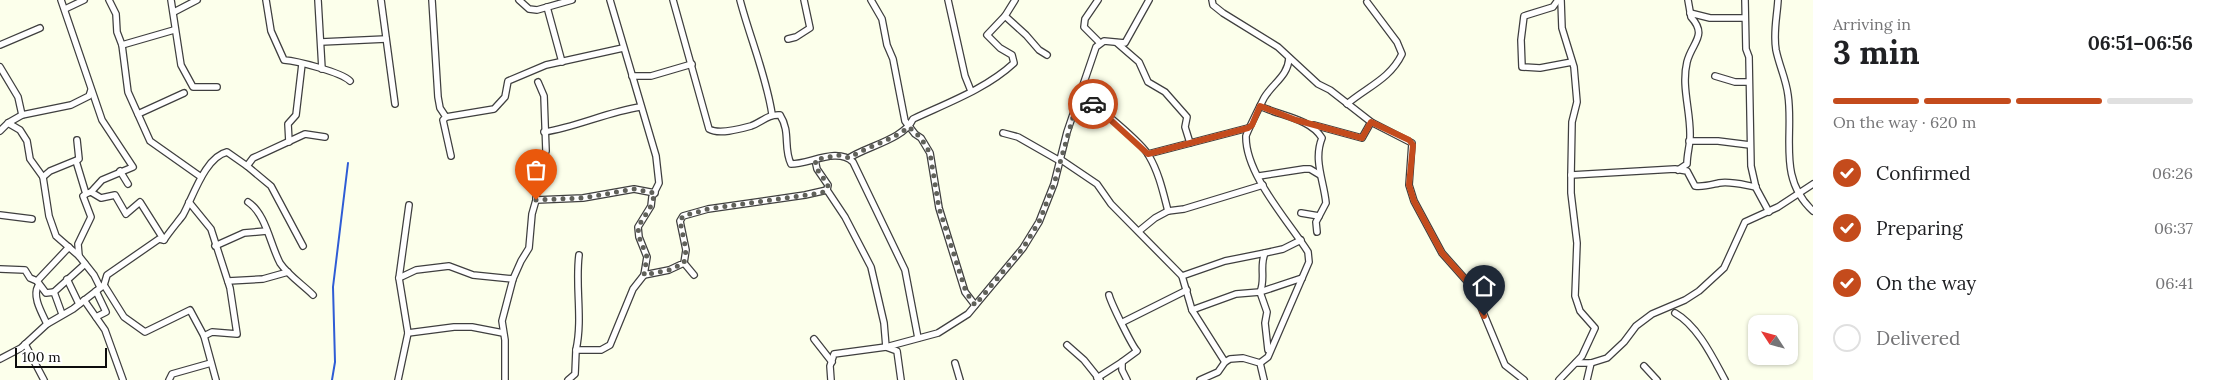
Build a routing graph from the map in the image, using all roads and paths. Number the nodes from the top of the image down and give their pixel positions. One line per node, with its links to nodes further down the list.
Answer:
1 (61, 0): 28 (street)
2 (84, 0): 28 (street)
3 (109, 0): 40 (street)
4 (171, 0): 29 (street)
5 (197, 0): 29 (street)
6 (266, 0): 47 (street)
7 (318, 0): 37 (street)
8 (382, 0): 35 (street)
9 (432, 0): 69 (street)
10 (519, 0): 27 (street)
11 (572, 0): 27 (street)
12 (610, 0): 42 (street)
13 (672, 0): 48 (street)
14 (740, 0): 67 (street)
15 (804, 0): 36 (street)
16 (871, 0): 73 (street)
17 (948, 0): 59 (street)
18 (1015, 0): 31 (street)
19 (1098, 0): 38 (street)
20 (1149, 0): 39 (street)
21 (1212, 0): 44 (street)
22 (1559, 0): 46 (street); 46 (street)
23 (1688, 0): 30 (street)
24 (1745, 0): 32 (street)
25 (1778, 0): 105 (street)
26 (1367, 2): 63 (street)
27 (547, 7): 45 (street)
28 (65, 9): 58 (street)
29 (174, 12): 34 (street)
30 (1690, 13): 32 (street); 81 (street)
31 (1005, 16): 43 (street); 59 (street)
32 (1744, 18): 56 (street)
33 (40, 28): 41 (street)
34 (174, 30): 40 (street); 57 (street)
35 (386, 39): 37 (street); 62 (street)
36 (788, 39)
37 (321, 42): 50 (street)
38 (1100, 42): 39 (street); 61 (street)
39 (1117, 43): 82 (street)
40 (122, 44): 66 (street)
41 (0, 45)
42 (623, 48): 45 (street); 52 (street)
43 (1047, 55)
44 (1289, 58): 63 (street); 64 (street)
45 (562, 62): 69 (street)
46 (1572, 62): 94 (street)
47 (302, 64): 50 (street); 80 (street)
48 (692, 64): 52 (street); 67 (street)
49 (0, 68): 51 (street)
50 (322, 69): 54 (street)
51 (2, 76): 68 (street)
52 (632, 76): 65 (street)
53 (1716, 76): 56 (street)
54 (350, 81)
55 (538, 82): 76 (street)
56 (1749, 82): 83 (street)
57 (217, 87)
58 (91, 90): 68 (street); 92 (street)
59 (971, 91): 73 (street)
60 (184, 94): 66 (street)
61 (1079, 96): 84 (street); 89 (street)
62 (395, 104)
63 (1347, 104): 70 (street)
64 (1260, 106): 72 (street); 74 (street)
65 (640, 107): 76 (street); 104 (street)
66 (138, 114): 96 (street)
67 (772, 114): 88 (street)
68 (22, 115): 71 (street)
69 (446, 117): 85 (street)
70 (1371, 122): 72 (street); 189 (street)
71 (8, 123): 75 (street); 97 (street)
72 (1309, 124): 93 (street)
73 (909, 127): 86 (street); 148 (street)
74 (1248, 128): 82 (street); 95 (street)
75 (0, 131)
76 (544, 132): 106 (street)
77 (1003, 133): 89 (street)
78 (325, 137): 80 (street)
79 (77, 140): 87 (street)
80 (289, 142): 90 (street)
81 (1689, 142): 83 (street); 91 (street)
82 (1190, 143): 84 (street)
83 (1750, 145): 101 (street)
84 (1148, 154): 110 (street)
85 (450, 156)
86 (849, 158): 88 (street); 158 (street)
87 (79, 159): 97 (street); 103 (street)
88 (815, 160): 102 (street)
89 (1060, 160): 118 (street); 148 (street)
90 (248, 166): 96 (street); 123 (street)
91 (1678, 170): 94 (street); 101 (street)
92 (120, 171): 98 (street); 103 (street)
93 (1320, 175): 95 (street); 115 (street)
94 (1571, 175): 172 (street)
95 (1259, 176): 100 (street)
96 (201, 177): 107 (street)
97 (43, 178): 124 (street)
98 (128, 184)
99 (1813, 184): 105 (street)
100 (1263, 185): 110 (street); 121 (street)
101 (1756, 187): 112 (street)
102 (827, 190): 128 (street); 162 (street)
103 (89, 193): 120 (street); 126 (street)
104 (655, 193): 106 (street); 132 (street)
105 (1800, 193): 111 (street); 112 (street)
106 (536, 200): 138 (street)
107 (189, 202): 120 (street); 122 (street)
108 (248, 202): 117 (street)
109 (409, 205): 135 (street)
110 (1168, 211): 118 (street)
111 (1813, 211)
112 (1769, 212): 173 (street)
113 (1301, 213): 115 (street)
114 (0, 215): 116 (street)
115 (1319, 216): 119 (street)
116 (32, 218)
117 (267, 231): 122 (street); 131 (street)
118 (1139, 231): 134 (street)
119 (1317, 232)
120 (164, 240): 141 (street)
121 (1300, 240): 125 (street); 136 (street)
122 (215, 246): 139 (street)
123 (303, 246)
124 (69, 247): 126 (street); 140 (street)
125 (1265, 253): 134 (street); 144 (street)
126 (79, 256): 129 (street)
127 (579, 256): 163 (street)
128 (684, 263): 132 (street); 133 (street)
129 (85, 264): 137 (street); 141 (street)
130 (0, 269): 140 (street)
131 (288, 272): 139 (street); 145 (street)
132 (644, 275): 163 (street)
133 (694, 275)
134 (1182, 276): 142 (street)
135 (399, 278): 138 (street); 155 (street)
136 (1302, 278): 144 (street); 164 (street)
137 (67, 279): 143 (street); 147 (street)
138 (513, 280): 156 (street)
139 (228, 281): 157 (street)
140 (38, 283): 143 (street); 154 (street)
141 (100, 288): 147 (street); 152 (street); 157 (street)
142 (1187, 290): 149 (street); 153 (street)
143 (54, 292): 151 (street)
144 (1260, 292): 149 (street); 164 (street)
145 (314, 295)
146 (1108, 295): 153 (street)
147 (81, 302): 151 (street); 152 (street)
148 (975, 305): 158 (street)
149 (1192, 310): 168 (street)
150 (1675, 313): 193 (street)
151 (62, 314): 154 (street)
152 (96, 317): 177 (street)
153 (1122, 322): 167 (street)
154 (47, 324): 160 (street)
155 (408, 333): 156 (street); 180 (street)
156 (503, 333): 181 (street)
157 (204, 336): 169 (street)
158 (918, 338): 162 (street)
159 (814, 339): 166 (street)
160 (25, 344): 165 (street); 176 (street)
161 (1067, 345): 175 (street)
162 (886, 347): 166 (street); 184 (street)
163 (576, 350): 182 (street)
164 (1268, 357): 171 (street)
165 (0, 359)
166 (832, 362): 183 (street)
167 (1122, 362): 175 (street); 186 (street)
168 (1225, 362): 171 (street); 187 (street)
169 (211, 363): 178 (street); 179 (street)
170 (955, 363): 185 (street)
171 (1260, 363): 188 (street)
172 (1576, 363): 173 (street); 190 (street)
173 (1591, 363): 191 (street)
174 (1644, 366): 192 (street)
175 (1099, 379)
176 (44, 380)
177 (123, 380)
178 (169, 380)
179 (216, 380)
180 (398, 380)
181 (505, 380)
182 (568, 380)
183 (830, 380)
184 (901, 380)
185 (960, 380)
186 (1127, 380)
187 (1200, 380)
188 (1264, 380)
189 (1524, 380)
190 (1560, 380)
191 (1587, 380)
192 (1657, 380)
193 (1725, 380)

